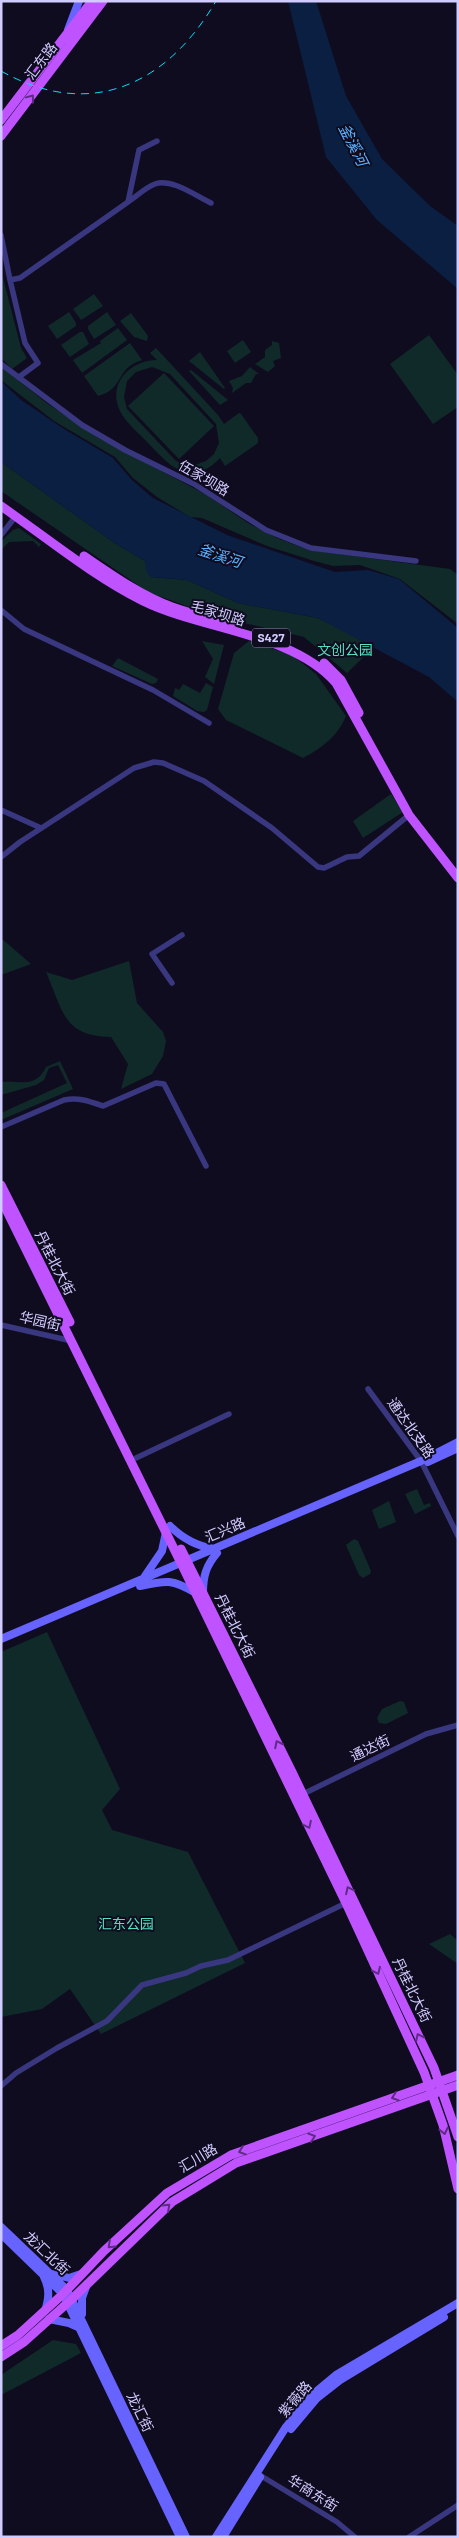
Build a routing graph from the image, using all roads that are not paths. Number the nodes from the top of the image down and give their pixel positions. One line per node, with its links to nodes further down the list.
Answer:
1 (79, 1): 4 (main road)
2 (92, 1): 4 (main road, 汇东路)
3 (103, 1): 6 (main road, 汇东路, one-way to 3)
4 (65, 37): 5 (main road, 汇东路)
5 (1, 120)
6 (1, 136)
7 (157, 141): 8 (street)
8 (128, 202): 9 (street); 11 (street)
9 (211, 203)
10 (1, 235): 11 (street)
11 (10, 280): 13 (street)
12 (1, 364): 13 (street, 伍家坝路)
13 (19, 378): 18 (street, 伍家坝路)
14 (1, 500): 25 (main road, 毛家坝路 / S427)
15 (1, 506): 16 (main road, 毛家坝路 / S427)
16 (16, 516): 17 (street); 22 (main road, 毛家坝路 / S427)
17 (1, 535)
18 (416, 561)
19 (1, 610): 20 (street)
20 (209, 723)
21 (1, 810): 23 (street)
22 (409, 815): 23 (street); 26 (main road, 毛家坝路 / S427)
23 (41, 828): 24 (street)
24 (1, 857)
25 (458, 870)
26 (458, 878)
27 (182, 935): 28 (street)
28 (172, 983)
29 (1, 1127): 30 (street)
30 (206, 1166)
31 (1, 1185): 39 (main road, 丹桂北大街)
32 (1, 1200): 34 (main road, 丹桂北大街)
33 (1, 1325): 34 (street, 华园街)
34 (72, 1341): 41 (main road, 丹桂北大街)
35 (368, 1389): 40 (street, 通达北支路)
36 (229, 1414): 39 (street)
37 (458, 1442): 40 (main road, 汇兴路)
38 (458, 1448): 40 (main road)
39 (136, 1458): 41 (main road, 丹桂北大街)
40 (422, 1463): 42 (street, 通达北支路); 43 (main road, 汇兴路)
41 (168, 1529): 43 (main road); 44 (main road, 丹桂北大街); 45 (main road)
42 (458, 1536)
43 (216, 1551): 44 (main road, 汇兴路); 46 (main road)
44 (185, 1564): 45 (main road); 46 (main road, 丹桂北大街)
45 (138, 1584): 46 (main road); 47 (main road); 48 (main road)
46 (199, 1593): 50 (main road, 丹桂北大街)
47 (1, 1640)
48 (1, 1645)
49 (458, 1725): 50 (street, 通达街)
50 (299, 1796): 51 (main road, 丹桂北大街, one-way to 51); 53 (main road, 丹桂北大街, one-way to 50)
51 (346, 1903): 54 (main road, 丹桂北大街, one-way to 54); 56 (street)
52 (458, 2075): 53 (main road, 汇川路)
53 (440, 2081): 54 (main road, 汇川路); 57 (main road, 丹桂北大街)
54 (430, 2085): 58 (main road, 丹桂北大街); 64 (main road, 汇川路, one-way to 64)
55 (458, 2085): 57 (main road, 汇川路)
56 (1, 2086)
57 (443, 2091): 58 (main road, 汇川路); 59 (main road, 丹桂北大街)
58 (433, 2094): 60 (main road, 丹桂北大街, one-way to 60); 65 (main road, 汇川路, one-way to 58)
59 (458, 2137)
60 (458, 2189)
61 (1, 2227): 63 (main road, 龙汇北街)
62 (1, 2234): 63 (main road, 龙汇北街)
63 (45, 2272): 64 (main road); 66 (main road, 龙汇北街); 70 (main road)
64 (85, 2272): 66 (main road, 汇川路)
65 (87, 2284): 67 (main road, 汇川路); 71 (main road)
66 (65, 2292): 67 (main road, 龙汇北街); 70 (main road, 汇川路)
67 (70, 2301): 70 (main road, 汇川路); 71 (main road, 龙汇街)
68 (458, 2303): 74 (main road, 紫薇路)
69 (458, 2309): 74 (main road, 紫薇路)
70 (47, 2315): 71 (main road); 72 (main road, 汇川路); 73 (main road, 汇川路)
71 (81, 2326): 76 (main road, 龙汇街); 77 (main road, 龙汇街)
72 (1, 2346)
73 (1, 2357)
74 (259, 2474): 78 (main road, 紫薇路); 79 (main road, 紫薇路); 80 (street, 华商东街)
75 (458, 2505): 81 (street)
76 (180, 2537)
77 (186, 2537)
78 (216, 2537)
79 (223, 2537)
80 (355, 2537)
81 (409, 2537)

